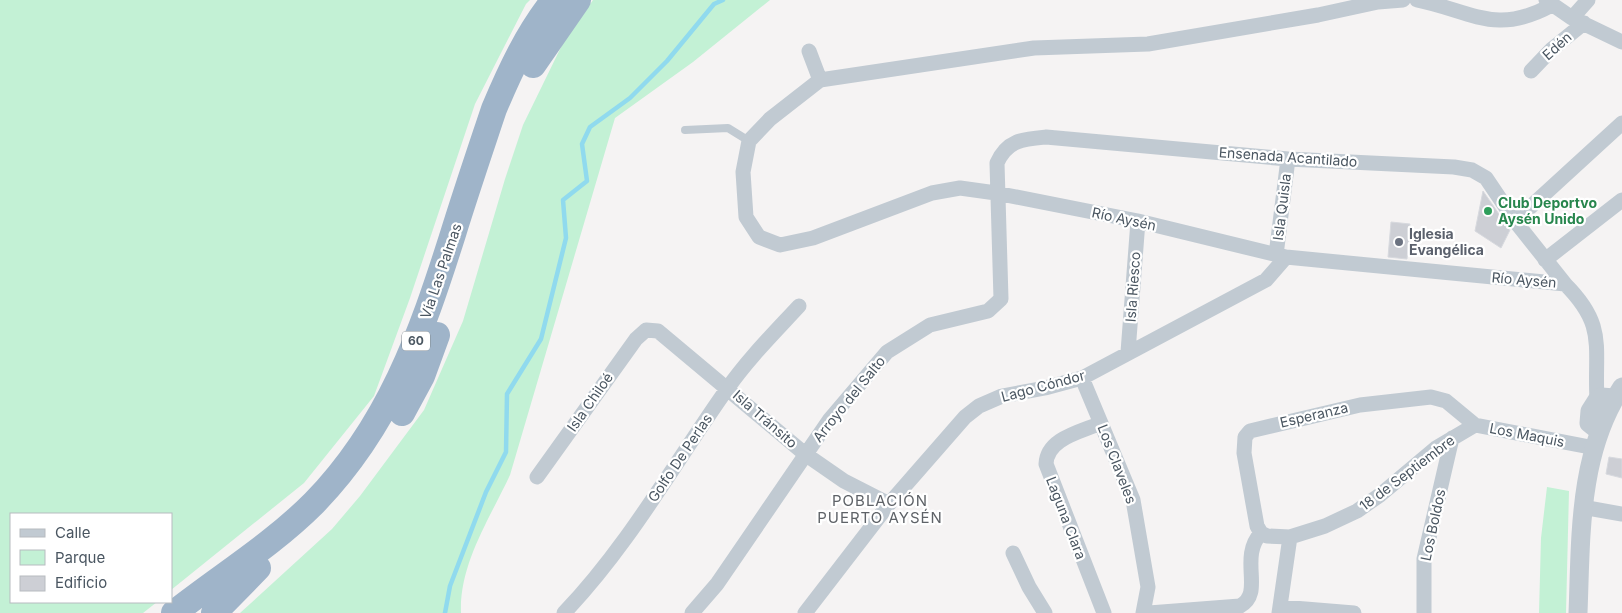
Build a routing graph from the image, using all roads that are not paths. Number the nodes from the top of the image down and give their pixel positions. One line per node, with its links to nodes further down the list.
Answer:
1 (554, 0): 43 (highway, Vía Las Palmas / 60)
2 (578, 0): 41 (highway, Vía Las Palmas / 60)
3 (1403, 0): 11 (street)
4 (1416, 0): 6 (street)
5 (1588, 0): 7 (street, Edén)
6 (1549, 3): 7 (street)
7 (1578, 21): 8 (street); 10 (street, Edén)
8 (1622, 42)
9 (809, 51): 11 (street)
10 (1531, 71)
11 (820, 80): 14 (street)
12 (1622, 123): 19 (street)
13 (685, 130): 14 (lane)
14 (749, 141): 16 (street, Río Aysén)
15 (1288, 159): 16 (street, Ensenada Acantilado); 19 (street, Ensenada Acantilado); 20 (street, Isla Quisla)
16 (996, 193): 18 (street, Río Aysén); 33 (street, Arroyo del Salto)
17 (1622, 200): 21 (street)
18 (1138, 221): 20 (street, Río Aysén); 25 (street, Isla Riesco)
19 (1515, 222): 21 (street, Ensenada Acantilado)
20 (1281, 256): 22 (street, Río Aysén); 25 (street, Lago Cóndor)
21 (1545, 260): 22 (street, Ensenada Acantilado)
22 (1565, 284): 28 (street, Río Aysén)
23 (799, 306): 27 (street, Golfo De Perlas)
24 (646, 330): 27 (street, Isla Tránsito); 34 (street, Isla Chiloé)
25 (1128, 352): 26 (street, Lago Cóndor)
26 (1082, 378): 29 (street, Los Claveles); 35 (street, Lago Cóndor)
27 (728, 387): 33 (street, Isla Tránsito); 46 (street, Golfo De Perlas)
28 (1611, 395): 32 (street)
29 (1101, 423): 50 (street, Laguna Clara); 51 (street, Los Claveles)
30 (1475, 424): 31 (street, Los Maquis); 32 (street, Los Maquis); 38 (street, Esperanza)
31 (1456, 435): 39 (street, 18 de Septiembre); 54 (street, Los Boldos)
32 (1597, 439): 36 (street)
33 (805, 454): 35 (street, Isla Tránsito); 47 (street, Arroyo del Salto)
34 (537, 477)
35 (889, 504): 48 (street, Lago Cóndor)
36 (1582, 507): 37 (street); 55 (street)
37 (1622, 514)
38 (1261, 533): 39 (street, 18 de Septiembre); 52 (street)
39 (1290, 537): 42 (street)
40 (1013, 553): 49 (street)
41 (258, 568): 44 (highway, Vía Las Palmas / 60); 45 (highway)
42 (1280, 610): 53 (street)
43 (174, 613)
44 (201, 613)
45 (214, 613)
46 (564, 613)
47 (692, 613)
48 (805, 613)
49 (1045, 613)
50 (1104, 613)
51 (1143, 613)
52 (1149, 613)
53 (1354, 613)
54 (1424, 613)
55 (1578, 613)

